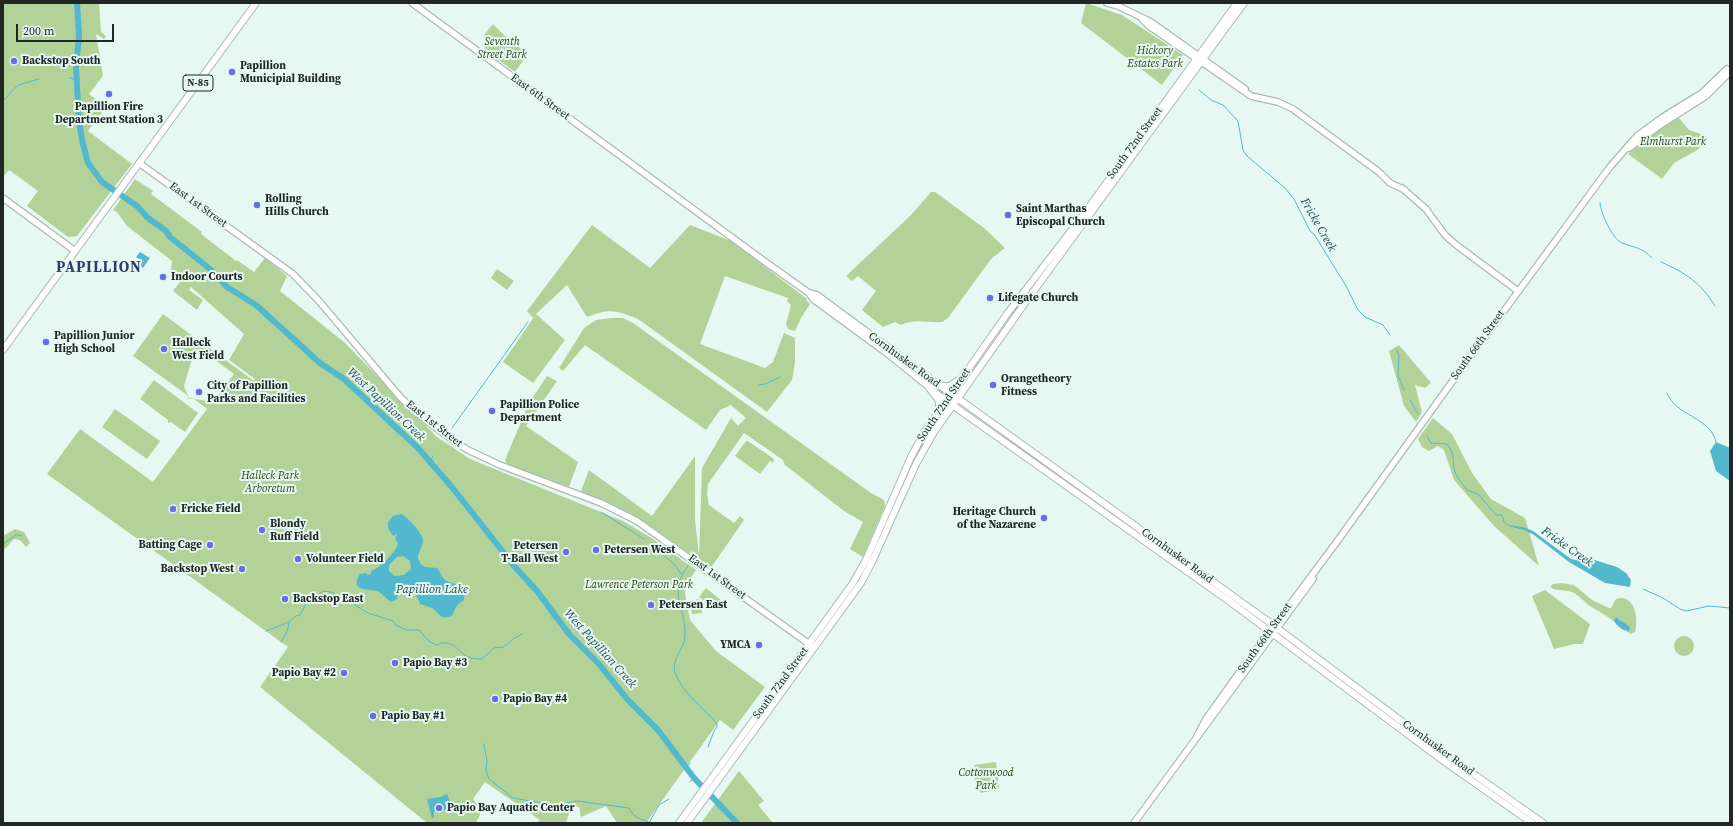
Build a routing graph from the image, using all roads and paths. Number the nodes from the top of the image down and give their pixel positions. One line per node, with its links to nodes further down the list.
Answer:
1 (256, 3): 9 (main road, N-85)
2 (412, 3): 8 (main road, East 6th Street)
3 (1108, 3): 6 (main road)
4 (1237, 3): 6 (main road, South 72nd Street)
5 (1244, 3): 6 (main road, South 72nd Street)
6 (1200, 59): 12 (main road); 15 (main road, South 72nd Street); 17 (main road, South 72nd Street)
7 (1728, 70): 12 (main road, South 66th Street)
8 (630, 162): 13 (main road, Cornhusker Road)
9 (139, 163): 11 (main road, N-85); 31 (main road, East 1st Street)
10 (3, 198): 11 (main road)
11 (75, 251): 14 (main road, N-85)
12 (1518, 291): 30 (main road, South 66th Street)
13 (809, 293): 16 (main road, Cornhusker Road); 18 (main road, Cornhusker Road)
14 (3, 350)
15 (964, 375): 16 (main road); 19 (main road, South 72nd Street)
16 (935, 382): 19 (main road, Cornhusker Road)
17 (967, 385): 20 (main road, South 72nd Street); 26 (main road)
18 (930, 389): 21 (main road, Cornhusker Road); 23 (main road)
19 (951, 394): 20 (main road, Cornhusker Road); 21 (main road, South 72nd Street)
20 (958, 399): 22 (main road, South 72nd Street); 26 (main road, Cornhusker Road)
21 (946, 401): 22 (main road, Cornhusker Road); 23 (main road, South 72nd Street)
22 (953, 406): 24 (main road, Cornhusker Road); 25 (main road, South 72nd Street)
23 (938, 412): 29 (main road, South 72nd Street)
24 (966, 414): 25 (main road); 27 (main road, Cornhusker Road)
25 (942, 420): 29 (main road, South 72nd Street)
26 (1032, 452): 28 (main road, Cornhusker Road)
27 (1035, 463): 28 (main road); 30 (main road, Cornhusker Road)
28 (1083, 489): 30 (main road, Cornhusker Road)
29 (895, 503): 31 (main road, South 72nd Street); 31 (main road, South 72nd Street)
30 (1274, 630): 35 (main road, South 66th Street); 36 (main road, Cornhusker Road); 37 (main road, Cornhusker Road)
31 (812, 646): 32 (main road, South 72nd Street)
32 (696, 805): 33 (main road, South 72nd Street); 34 (main road, South 72nd Street)
33 (679, 823)
34 (687, 823)
35 (1134, 823)
36 (1532, 823)
37 (1543, 823)

